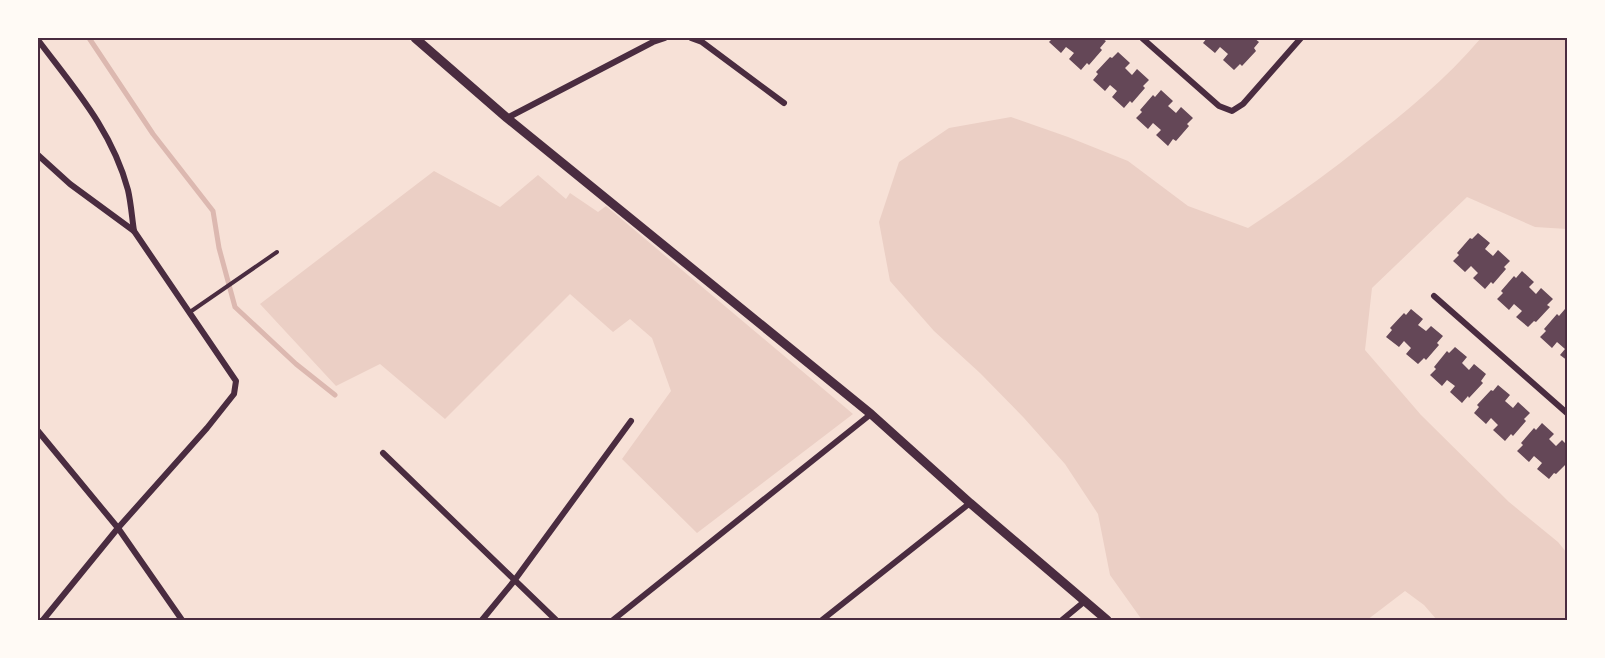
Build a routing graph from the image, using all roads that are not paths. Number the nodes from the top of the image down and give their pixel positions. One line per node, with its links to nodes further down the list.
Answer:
1 (415, 38): 8 (street)
2 (665, 38): 8 (street)
3 (691, 38): 7 (street)
4 (1142, 38): 5 (street)
5 (1301, 38)
6 (38, 40): 10 (street)
7 (784, 103)
8 (507, 118): 14 (street)
9 (38, 155): 10 (street)
10 (134, 231): 13 (street)
11 (277, 252): 13 (lane)
12 (1434, 296): 15 (street)
13 (189, 312): 20 (street)
14 (871, 414): 19 (street); 27 (street)
15 (1568, 414)
16 (631, 421): 21 (street)
17 (38, 431): 20 (street)
18 (383, 453): 21 (street)
19 (970, 503): 22 (street); 28 (street)
20 (118, 528): 23 (street); 24 (street)
21 (514, 581): 25 (street); 26 (street)
22 (1085, 601): 29 (street); 30 (street)
23 (43, 621)
24 (182, 621)
25 (482, 621)
26 (556, 621)
27 (613, 621)
28 (822, 621)
29 (1062, 621)
30 (1107, 621)

